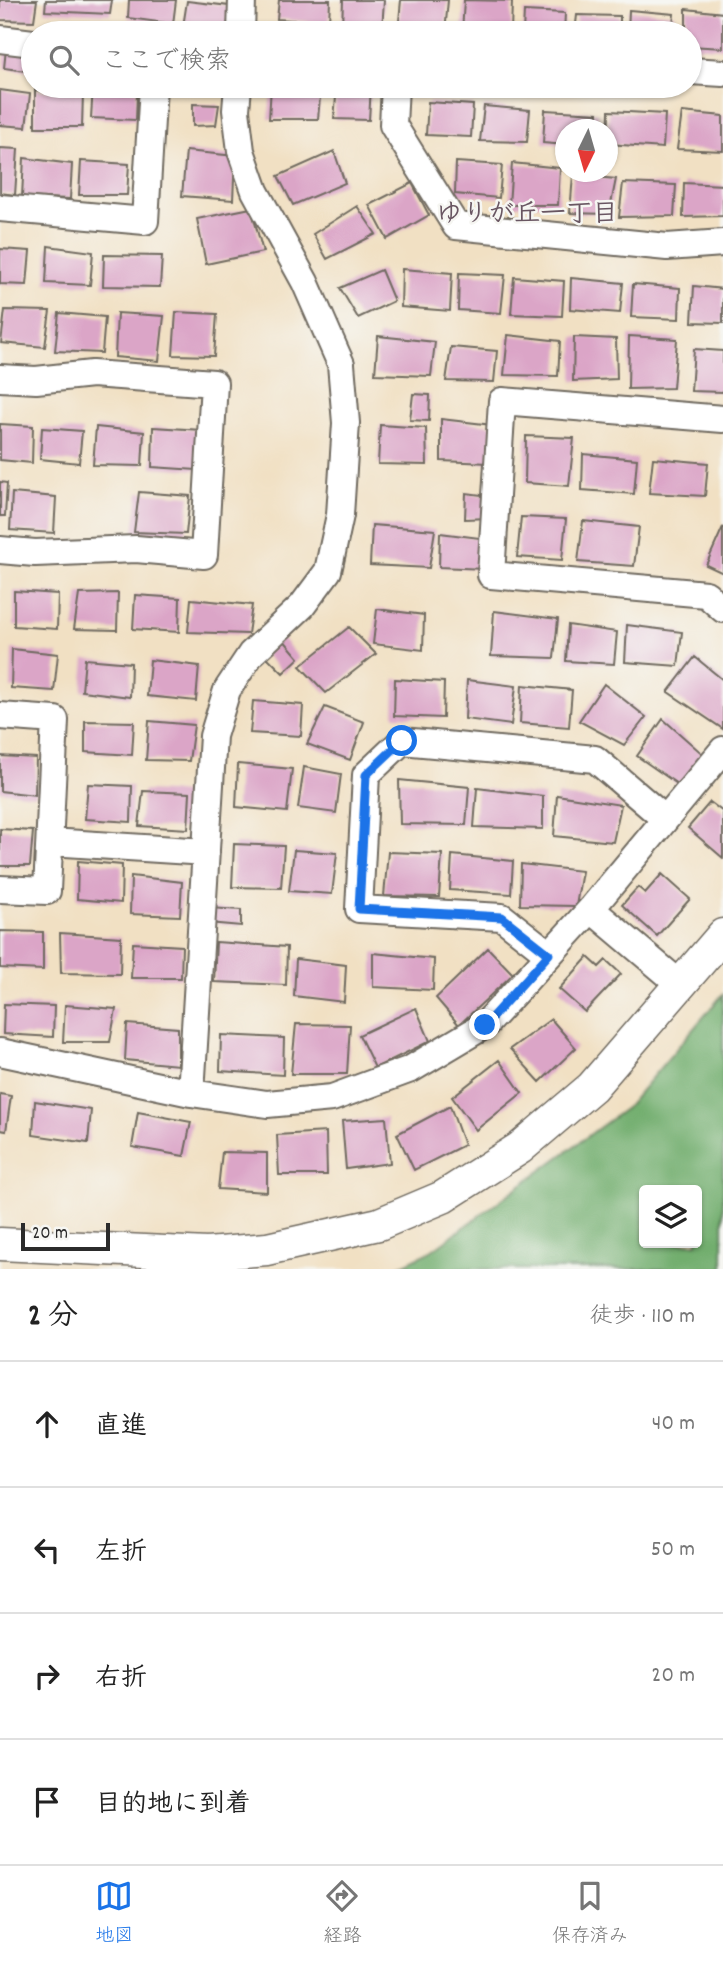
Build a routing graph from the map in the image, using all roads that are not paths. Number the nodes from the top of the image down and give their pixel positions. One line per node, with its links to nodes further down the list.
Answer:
1 (242, 0): 2 (street)
2 (241, 21)
3 (0, 39): 4 (street)
4 (21, 42)
5 (702, 72): 6 (street)
6 (723, 73)
7 (152, 98): 10 (street)
8 (237, 98): 20 (street)
9 (394, 98): 11 (street)
10 (0, 208)
11 (723, 243)
12 (0, 377): 14 (street)
13 (723, 419): 15 (street)
14 (0, 550)
15 (723, 609)
16 (0, 716): 19 (street)
17 (723, 750): 18 (street)
18 (665, 819): 22 (street); 24 (street)
19 (50, 842): 20 (street); 21 (street)
20 (206, 852): 27 (street)
21 (0, 890)
22 (591, 909): 24 (street); 25 (street)
23 (723, 935): 25 (street)
24 (549, 954): 27 (street)
25 (681, 985): 28 (street)
26 (0, 1052): 27 (street)
27 (191, 1093)
28 (0, 1244)

